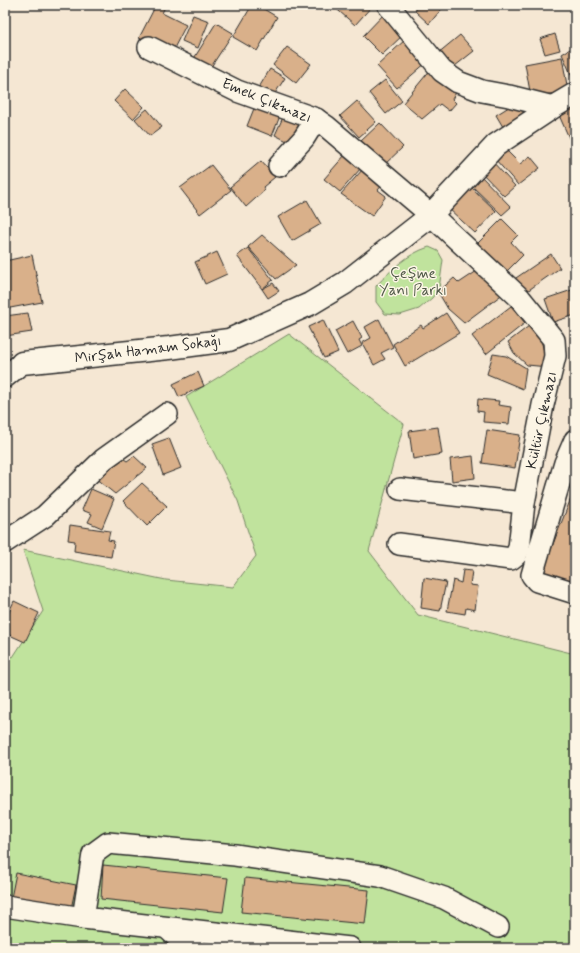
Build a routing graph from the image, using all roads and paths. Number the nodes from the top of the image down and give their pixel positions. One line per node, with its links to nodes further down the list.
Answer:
1 (388, 5): 4 (street)
2 (149, 47): 5 (street, Emek Çıkmazı)
3 (575, 94): 4 (street, Mirşah Hamam Sokağı)
4 (553, 107): 7 (street, Mirşah Hamam Sokağı)
5 (316, 119): 6 (street); 7 (street, Emek Çıkmazı)
6 (279, 166)
7 (431, 215): 8 (street, Mirşah Hamam Sokağı); 13 (street, Kültür Çıkmazı)
8 (13, 362): 9 (street)
9 (5, 377)
10 (167, 414): 14 (street)
11 (575, 440): 16 (street)
12 (400, 489): 13 (street)
13 (524, 503): 15 (street, Kültür Çıkmazı)
14 (5, 542)
15 (399, 544)
16 (575, 593)
17 (5, 906): 18 (street)
18 (83, 918): 19 (street); 20 (street)
19 (498, 927)
20 (167, 928): 21 (street); 22 (street)
21 (194, 948)
22 (350, 948)

